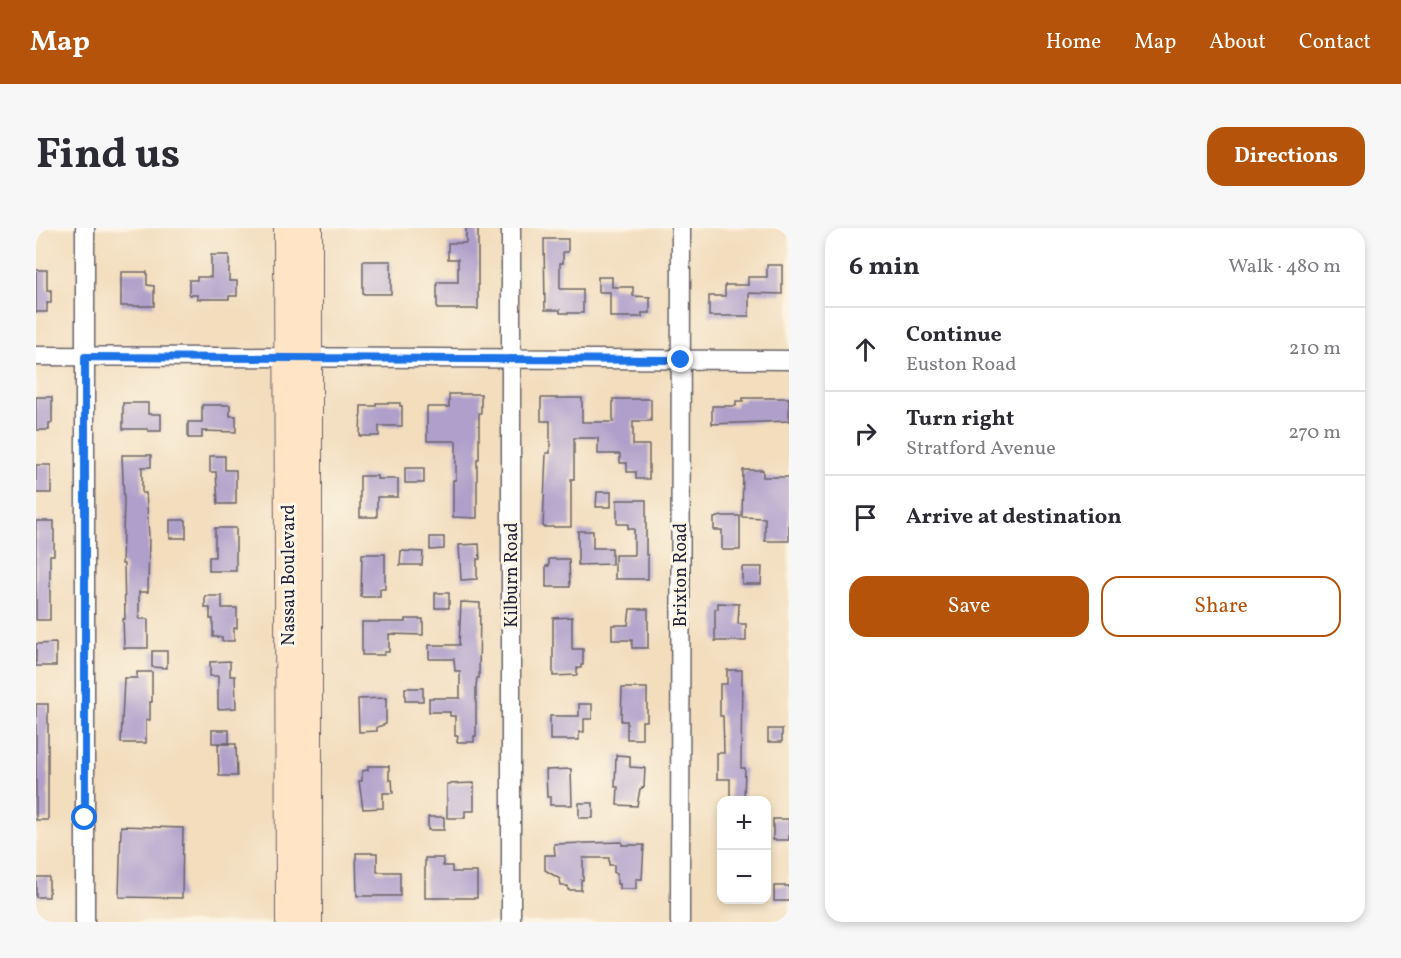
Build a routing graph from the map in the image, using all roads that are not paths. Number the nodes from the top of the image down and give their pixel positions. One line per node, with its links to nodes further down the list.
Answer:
1 (85, 228): 7 (street)
2 (287, 228): 8 (main road, Nassau Boulevard)
3 (309, 228): 8 (main road, Nassau Boulevard)
4 (511, 228): 9 (street, Kilburn Road)
5 (681, 228): 10 (street, Brixton Road)
6 (36, 356): 7 (street)
7 (85, 357): 8 (street); 12 (street)
8 (298, 358): 9 (street); 13 (main road, Nassau Boulevard); 14 (main road, Nassau Boulevard)
9 (511, 359): 10 (street); 15 (street, Kilburn Road)
10 (681, 360): 11 (street); 16 (street, Brixton Road)
11 (789, 360)
12 (85, 922)
13 (289, 922)
14 (309, 922)
15 (511, 922)
16 (680, 922)

